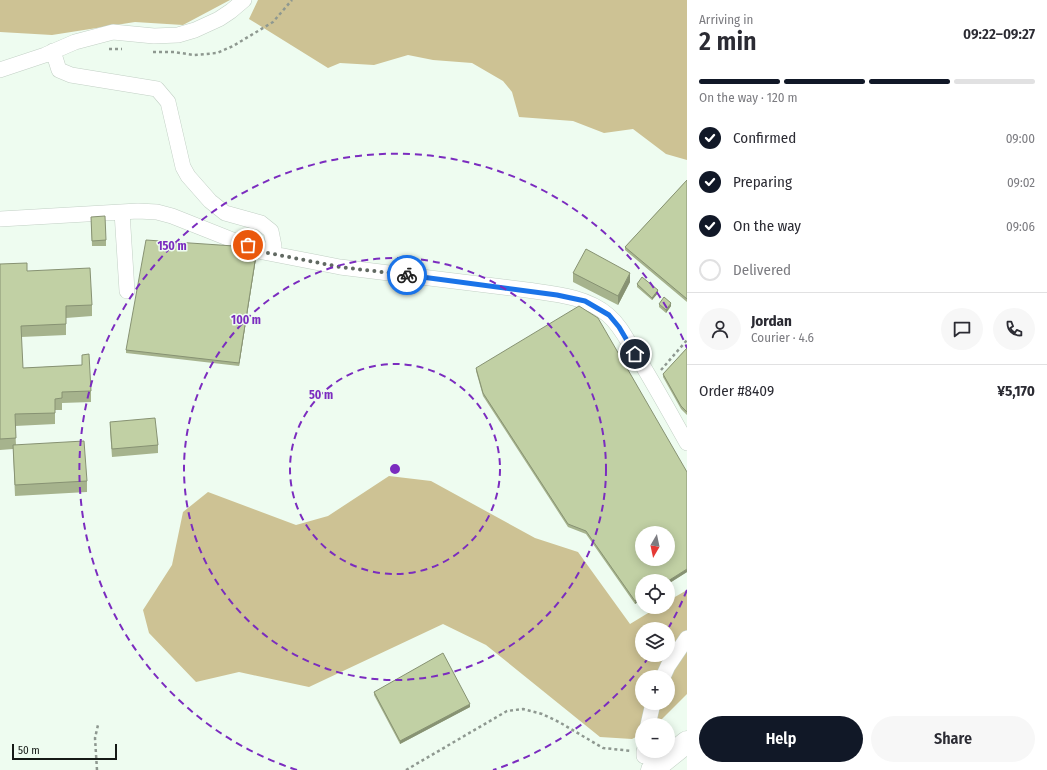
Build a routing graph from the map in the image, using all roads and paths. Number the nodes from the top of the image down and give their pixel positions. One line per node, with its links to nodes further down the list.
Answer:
1 (244, 0): 2 (street)
2 (54, 51): 3 (street); 6 (street)
3 (0, 70)
4 (122, 212): 5 (street); 6 (street); 7 (street)
5 (0, 219)
6 (263, 252): 9 (street)
7 (127, 292)
8 (687, 340): 9 (path)
9 (652, 380): 10 (street)
10 (687, 443)
11 (687, 638): 12 (street)
12 (666, 670)
13 (98, 725): 17 (path)
14 (687, 742): 15 (highway)
15 (675, 746)
16 (635, 755): 18 (path)
17 (98, 770)
18 (406, 770)

